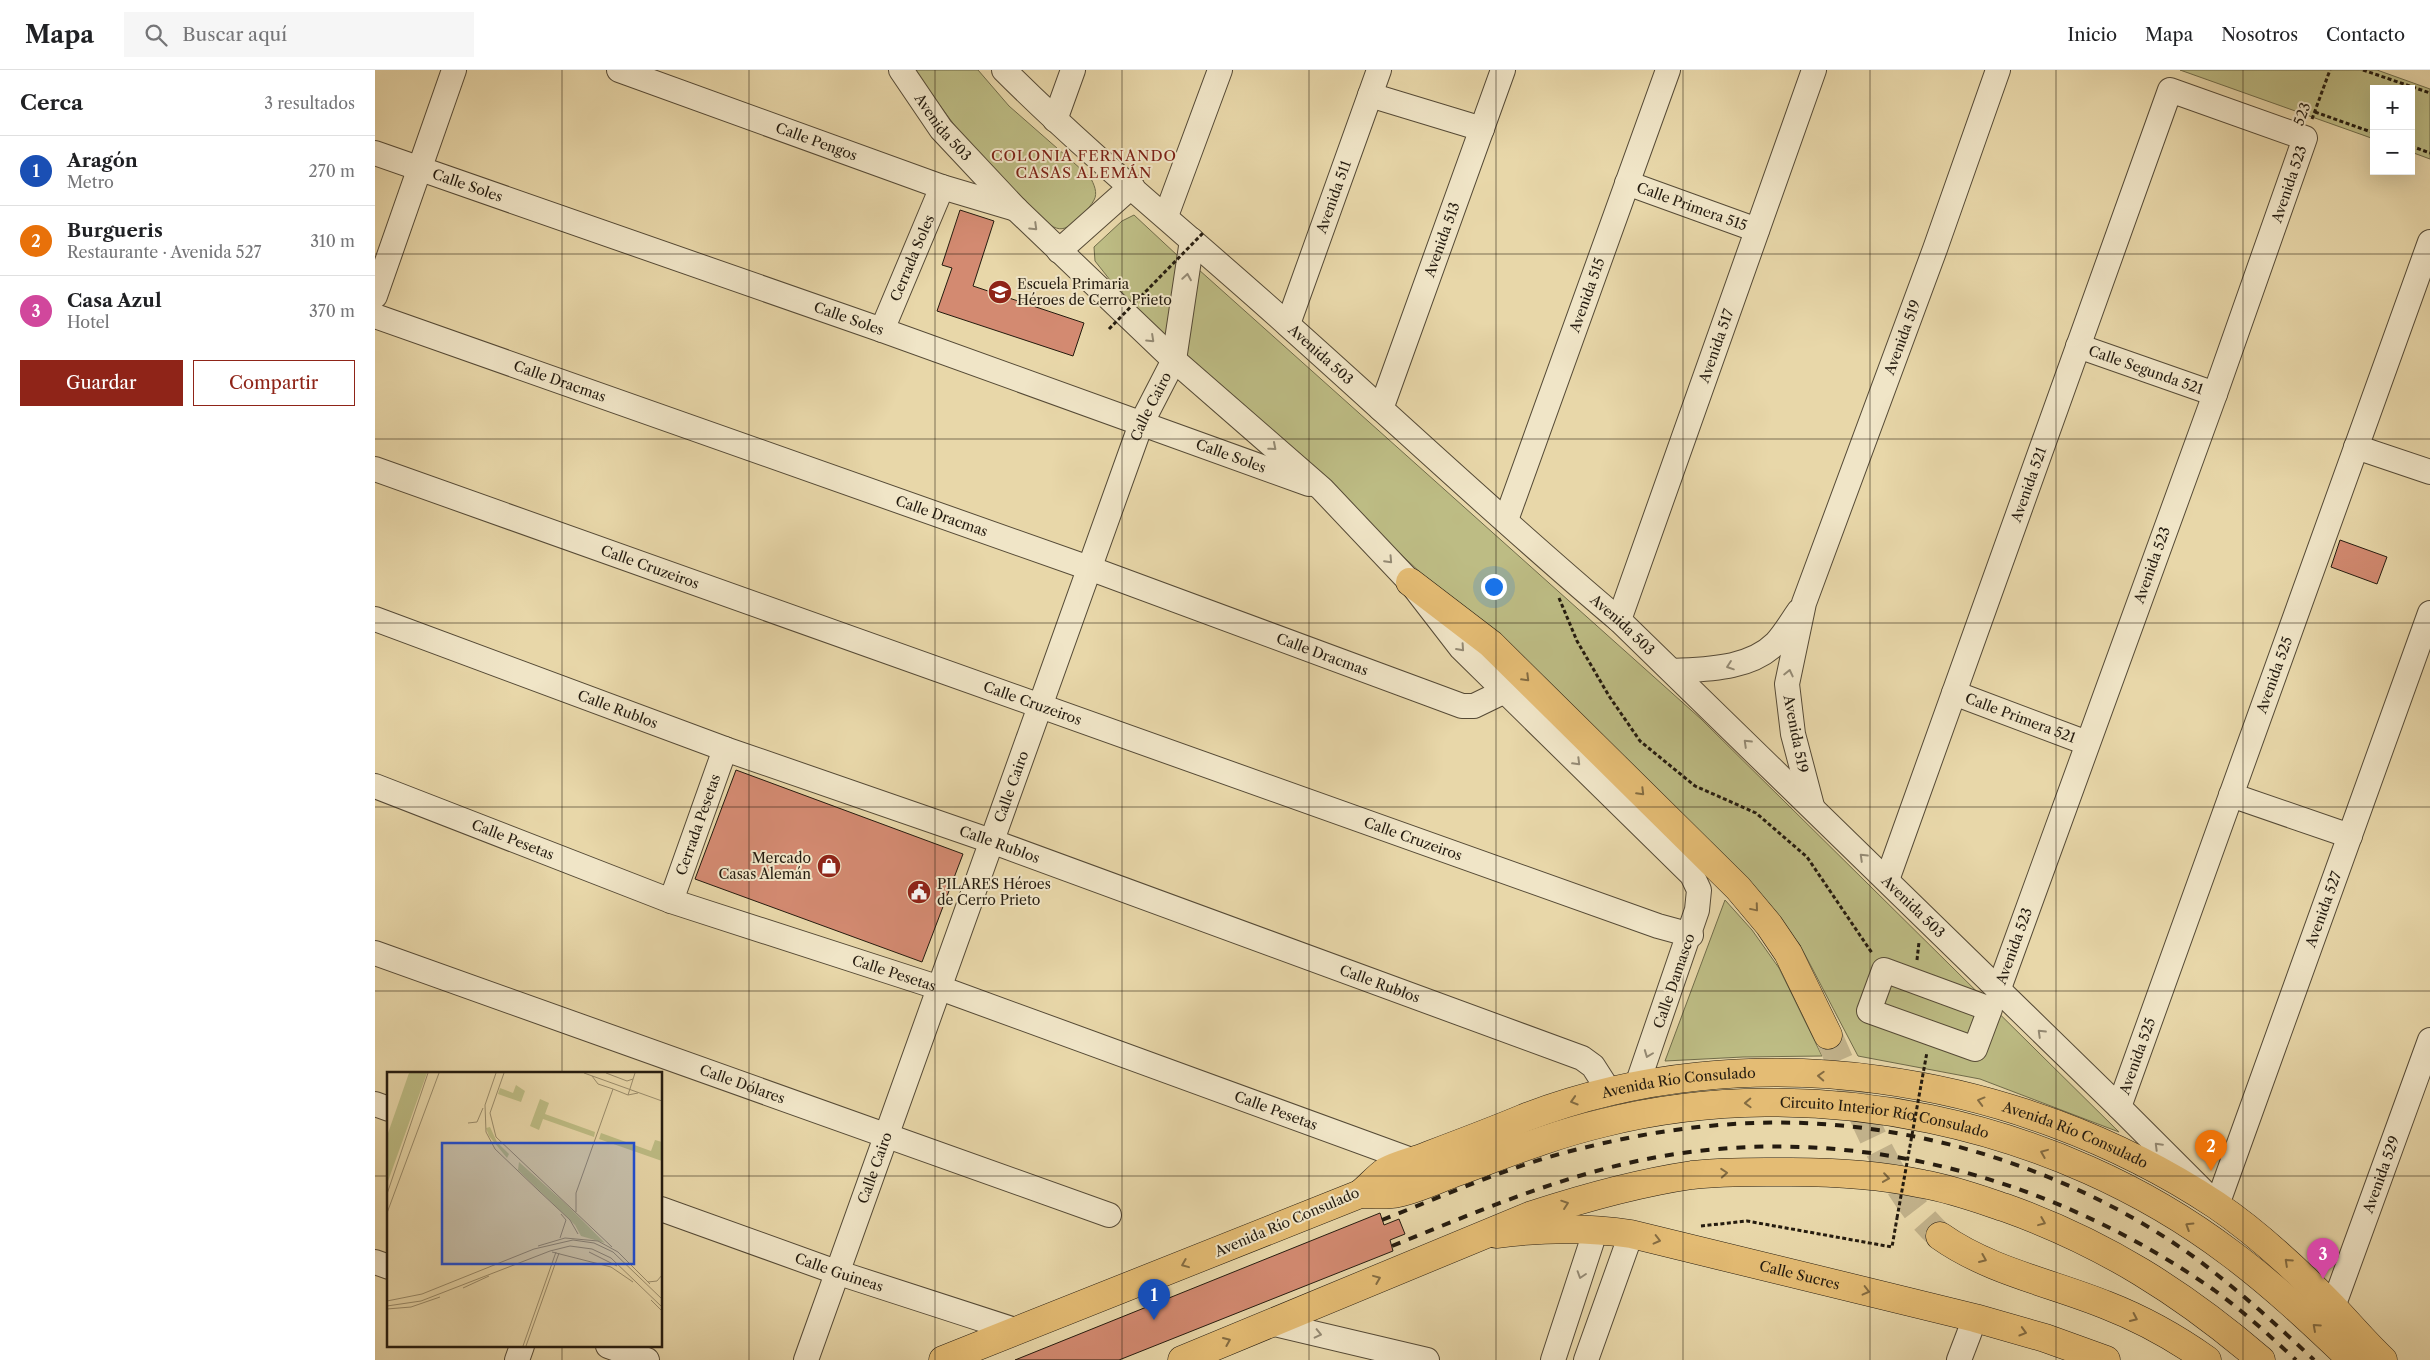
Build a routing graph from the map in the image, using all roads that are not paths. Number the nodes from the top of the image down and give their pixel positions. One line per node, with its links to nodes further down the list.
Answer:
1 (454, 70): 18 (street)
2 (619, 70): 20 (street, Calle Pengos)
3 (882, 70): 12 (street)
4 (1004, 70): 15 (street, Avenida 503)
5 (1073, 70): 15 (street)
6 (1220, 70): 23 (street)
7 (1379, 70): 14 (street, Avenida 511)
8 (1503, 70): 16 (street, Avenida 513)
9 (1668, 70): 19 (street, Avenida 515)
10 (1814, 70): 24 (street, Avenida 517)
11 (1999, 70): 44 (street, Avenida 519)
12 (905, 76): 22 (street, Avenida 503)
13 (2170, 90): 32 (street, Avenida 521); 34 (street, Avenida 523)
14 (1370, 95): 16 (street); 30 (street, Avenida 511)
15 (1055, 120): 21 (street, Avenida 503)
16 (1482, 129): 35 (street, Avenida 513)
17 (375, 153): 18 (street, Calle Soles)
18 (418, 170): 28 (street); 31 (street, Calle Soles)
19 (1627, 183): 24 (street, Calle Primera 515); 41 (street, Avenida 515)
20 (942, 186): 22 (street, Calle Pengos); 31 (street, Cerrada Soles)
21 (1131, 186): 23 (street, Avenida 503); 27 (street)
22 (1016, 209): 27 (street, Avenida 503, one-way to 27)
23 (1166, 216): 25 (street, Avenida 503)
24 (1757, 230): 47 (street, Avenida 517)
25 (1198, 236): 30 (street, Avenida 503); 33 (street, Calle Cairo, one-way to 25)
26 (2430, 242): 37 (street, Avenida 525)
27 (1059, 251): 33 (street, Avenida 503, one-way to 33)
28 (375, 296)
29 (375, 316): 42 (street, Calle Dracmas)
30 (1287, 324): 35 (street, Avenida 503)
31 (882, 330): 36 (street, Calle Soles)
32 (2079, 346): 34 (street, Calle Segunda 521); 50 (street, Avenida 521)
33 (1174, 360): 36 (street, Calle Cairo); 40 (street, Avenida 503, one-way to 40)
34 (2215, 394): 52 (street, Avenida 523)
35 (1381, 409): 41 (street, Avenida 503)
36 (1141, 424): 40 (street, Calle Soles); 42 (street, Calle Cairo)
37 (2357, 447): 39 (street); 55 (street, Avenida 525)
38 (375, 468): 51 (street, Calle Cruzeiros)
39 (2430, 472)
40 (1322, 489): 43 (street, Avenida 503, one-way to 43)
41 (1506, 520): 47 (street, Avenida 503)
42 (1089, 568): 49 (street, Calle Dracmas); 51 (street, Calle Cairo)
43 (1410, 582): 49 (street, Avenida 503, one-way to 49); 67 (main road, one-way to 67)
44 (1804, 603): 48 (street, Avenida 519, one-way to 48); 56 (street, Avenida 519, one-way to 44)
45 (2430, 613): 57 (street, Avenida 527)
46 (375, 619): 53 (street, Calle Rublos)
47 (1619, 620): 48 (street, Avenida 503)
48 (1673, 671): 56 (street, Avenida 503, one-way to 48)
49 (1505, 691): 59 (street, Avenida 503, one-way to 59)
50 (1954, 693): 52 (street, Calle Primera 521); 60 (street, Avenida 521)
51 (1041, 705): 58 (street, Calle Cairo); 62 (street, Calle Cruzeiros)
52 (2087, 743): 66 (street, Avenida 523)
53 (725, 748): 58 (street, Calle Rublos); 61 (street, Cerrada Pesetas)
54 (375, 786): 61 (street, Calle Pesetas)
55 (2231, 795): 57 (street); 72 (street, Avenida 525)
56 (1812, 806): 60 (street, Avenida 503, one-way to 56)
57 (2350, 836): 77 (street, Avenida 527)
58 (991, 841): 65 (street, Calle Cairo); 70 (street, Calle Rublos)
59 (1692, 875): 62 (street, Calle Damasco)
60 (1887, 880): 66 (street, Avenida 503)
61 (671, 901): 65 (street, Calle Pesetas)
62 (1691, 935): 69 (street, Calle Damasco, one-way to 69)
63 (375, 953): 74 (street, Calle Dólares)
64 (1914, 981): 64 (street)
65 (940, 988): 74 (street, Calle Cairo); 75 (street, Calle Pesetas)
66 (1998, 991): 72 (street, Avenida 503, one-way to 66)
67 (1828, 1035)
68 (2430, 1040): 87 (street, Avenida 529)
69 (1637, 1084): 70 (main road, Avenida Río Consulado); 77 (main road, Avenida Río Consulado, one-way to 69)
70 (1609, 1091): 75 (main road, Avenida Río Consulado, one-way to 75)
71 (375, 1104): 73 (street)
72 (2119, 1107): 77 (street, Avenida 503, one-way to 72)
73 (387, 1108)
74 (885, 1136): 79 (street, Calle Dólares); 86 (street, Calle Cairo)
75 (1413, 1161): 76 (main road, Avenida Río Consulado)
76 (1360, 1194): 90 (main road, Avenida Río Consulado, one-way to 90); 103 (main road, Circuito Interior Río Consulado, one-way to 76)
77 (2217, 1205): 87 (main road, Avenida Río Consulado, one-way to 77)
78 (663, 1209): 86 (street, Calle Guineas)
79 (1109, 1215)
80 (1596, 1229): 81 (main road, Calle Sucres); 82 (main road, Calle Sucres); 97 (street, one-way to 97)
81 (1631, 1234): 88 (main road, Calle Sucres, one-way to 88); 98 (street)
82 (1487, 1235): 89 (main road, one-way to 82); 102 (main road, one-way to 102)
83 (1940, 1236): 101 (main road, one-way to 101)
84 (375, 1262): 85 (street)
85 (387, 1266)
86 (836, 1272): 90 (street, Calle Guineas); 93 (street, Calle Cairo)
87 (2333, 1307): 104 (main road, Avenida Río Consulado)
88 (1975, 1318): 99 (street); 100 (main road, Calle Sucres, one-way to 100)
89 (1270, 1322): 95 (main road, one-way to 89); 96 (street, one-way to 96)
90 (1018, 1331): 94 (main road, Avenida Río Consulado)
91 (614, 1348): 92 (street)
92 (647, 1360)
93 (806, 1360)
94 (943, 1360)
95 (1182, 1360)
96 (1427, 1360)
97 (1553, 1360)
98 (1586, 1360)
99 (1959, 1360)
100 (2106, 1360)
101 (2207, 1360)
102 (2261, 1360)
103 (2352, 1360)
104 (2383, 1360)

